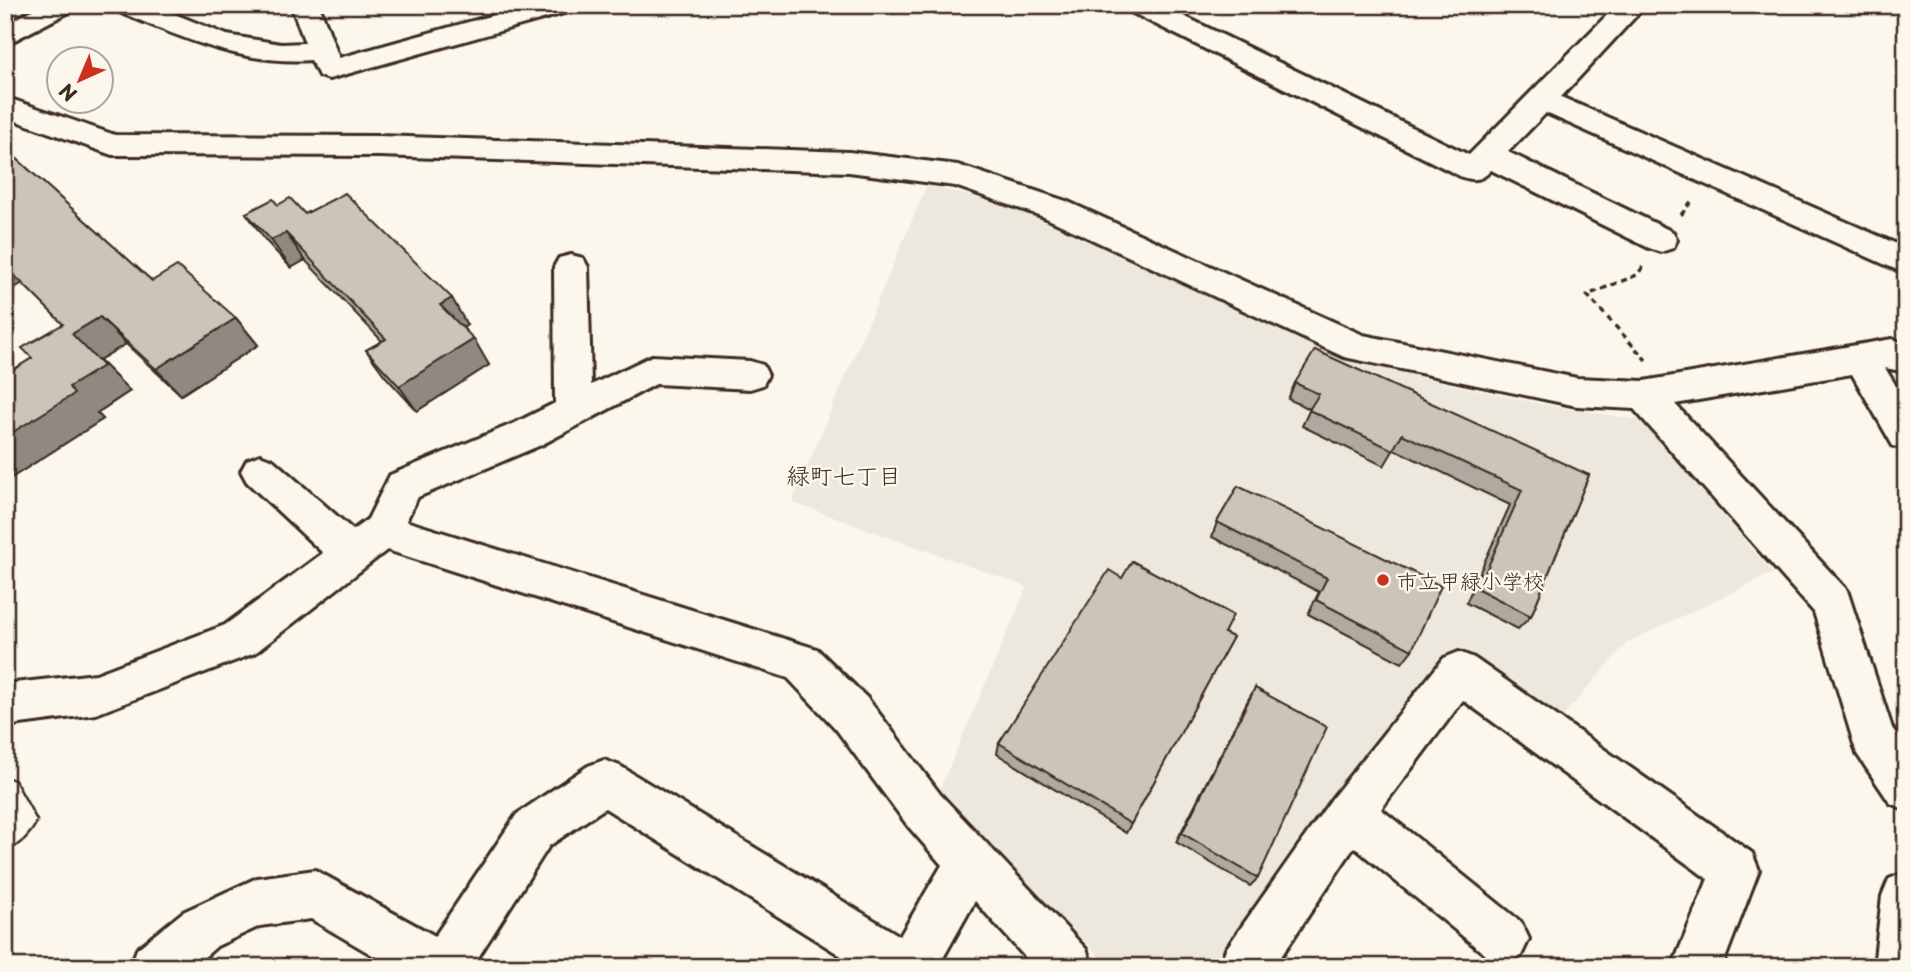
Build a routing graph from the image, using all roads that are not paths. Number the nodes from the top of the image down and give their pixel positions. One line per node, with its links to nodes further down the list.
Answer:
1 (61, 5): 7 (street)
2 (127, 5): 8 (street)
3 (305, 5): 8 (street)
4 (561, 5): 8 (street)
5 (1139, 5): 11 (street)
6 (1633, 5): 9 (street)
7 (5, 37)
8 (321, 50)
9 (1543, 100): 11 (street); 13 (street)
10 (5, 106): 18 (street)
11 (1488, 155): 12 (street)
12 (1661, 240)
13 (1906, 262)
14 (571, 267): 19 (street)
15 (1861, 358): 16 (street); 18 (street); 20 (street)
16 (1906, 358)
17 (750, 375): 19 (street)
18 (1658, 392): 24 (street)
19 (573, 411): 22 (street)
20 (1906, 435)
21 (260, 471): 22 (street)
22 (367, 542): 23 (street); 28 (street)
23 (5, 705)
24 (1906, 786)
25 (5, 790): 27 (lane)
26 (1349, 813): 30 (street); 36 (street); 37 (street)
27 (5, 838)
28 (972, 860): 34 (street); 35 (street)
29 (1906, 896): 31 (street)
30 (1504, 939)
31 (1897, 963)
32 (155, 967): 33 (street)
33 (442, 967): 34 (street)
34 (908, 967)
35 (1068, 967)
36 (1244, 967)
37 (1697, 967)

